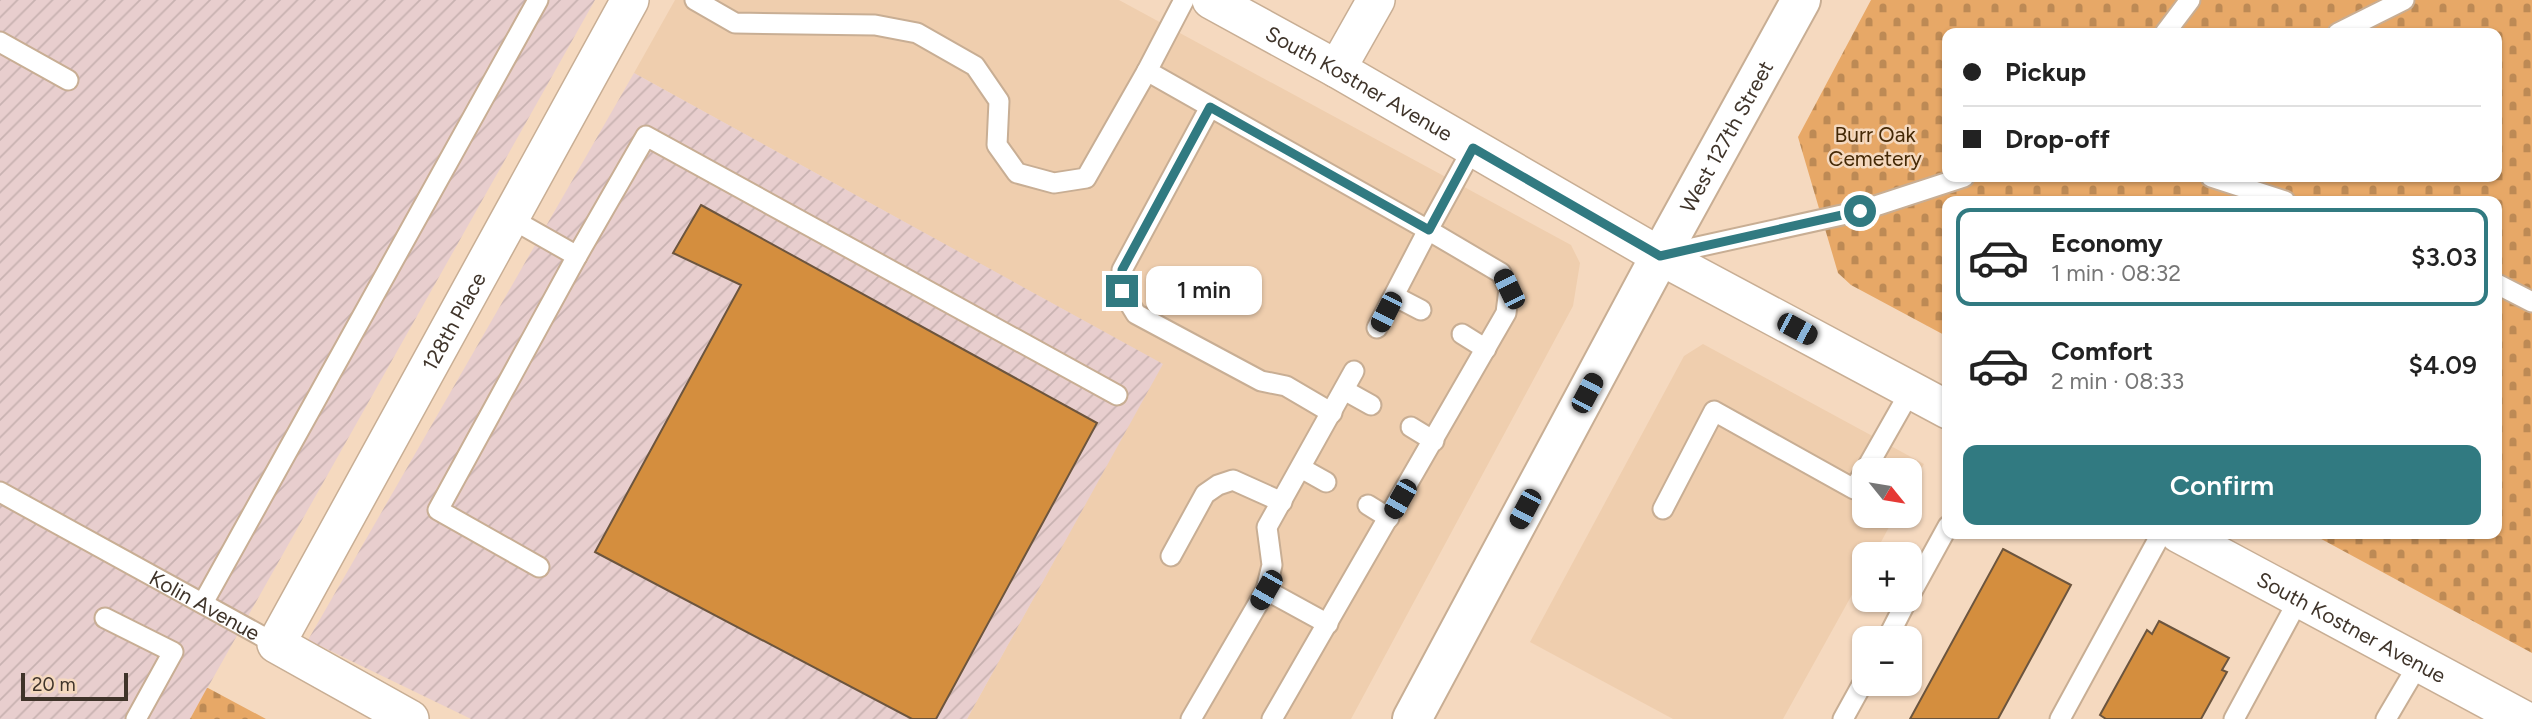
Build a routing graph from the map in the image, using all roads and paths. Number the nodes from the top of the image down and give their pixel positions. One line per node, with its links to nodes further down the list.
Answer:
1 (538, 0): 58 (lane)
2 (630, 0): 21 (street, 128th Place)
3 (695, 0): 14 (lane)
4 (1184, 0): 14 (lane)
5 (1212, 0): 13 (street, South Kostner Avenue)
6 (1376, 0): 13 (street)
7 (1801, 0): 24 (main road, West 127th Street)
8 (2190, 0): 10 (lane)
9 (2404, 0): 11 (lane)
10 (2169, 28)
11 (2348, 28)
12 (0, 42): 15 (lane)
13 (1337, 69): 17 (street, South Kostner Avenue)
14 (1147, 71): 16 (lane)
15 (68, 80)
16 (1210, 107): 22 (lane); 38 (lane)
17 (1473, 148): 22 (lane); 24 (street, South Kostner Avenue)
18 (1949, 182): 24 (lane)
19 (2227, 182): 20 (lane)
20 (2270, 196)
21 (510, 218): 23 (lane); 61 (street, 128th Place)
22 (1429, 230): 26 (lane); 31 (lane)
23 (577, 256): 35 (lane); 54 (lane)
24 (1660, 256): 34 (street, South Kostner Avenue); 68 (main road, West 127th Street)
25 (2502, 287): 27 (lane)
26 (1394, 296): 28 (lane); 29 (lane)
27 (2532, 302)
28 (1421, 310)
29 (1377, 328)
30 (1462, 334): 31 (lane)
31 (1486, 349): 40 (lane)
32 (1354, 371): 33 (lane)
33 (1344, 390): 36 (lane); 38 (lane)
34 (1911, 390): 37 (street, South Kostner Avenue); 41 (lane)
35 (1117, 395)
36 (1371, 405)
37 (1942, 407)
38 (1332, 413): 42 (lane)
39 (1411, 427): 40 (lane)
40 (1434, 441): 49 (lane)
41 (1872, 458)
42 (1301, 468): 43 (lane); 46 (lane)
43 (1326, 482)
44 (1852, 488): 48 (lane)
45 (0, 492): 58 (lane, Kolin Avenue)
46 (1282, 502): 53 (lane); 56 (lane)
47 (1368, 505): 49 (lane)
48 (1663, 509)
49 (1389, 518): 60 (lane)
50 (1942, 537): 55 (lane)
51 (2158, 539): 70 (lane)
52 (2188, 539): 57 (street, South Kostner Avenue)
53 (1171, 556)
54 (540, 567)
55 (1922, 573)
56 (1266, 590): 60 (lane); 66 (lane)
57 (2299, 599): 62 (street, South Kostner Avenue); 71 (lane)
58 (202, 603): 61 (lane, Kolin Avenue)
59 (104, 618): 64 (lane)
60 (1328, 624): 67 (lane)
61 (276, 644): 65 (street, Kolin Avenue)
62 (2419, 663): 72 (lane); 73 (street, South Kostner Avenue)
63 (1856, 696): 69 (lane)
64 (136, 719)
65 (410, 719)
66 (1191, 719)
67 (1272, 719)
68 (1412, 719)
69 (1843, 719)
70 (2060, 719)
71 (2234, 719)
72 (2386, 719)
73 (2523, 719)

